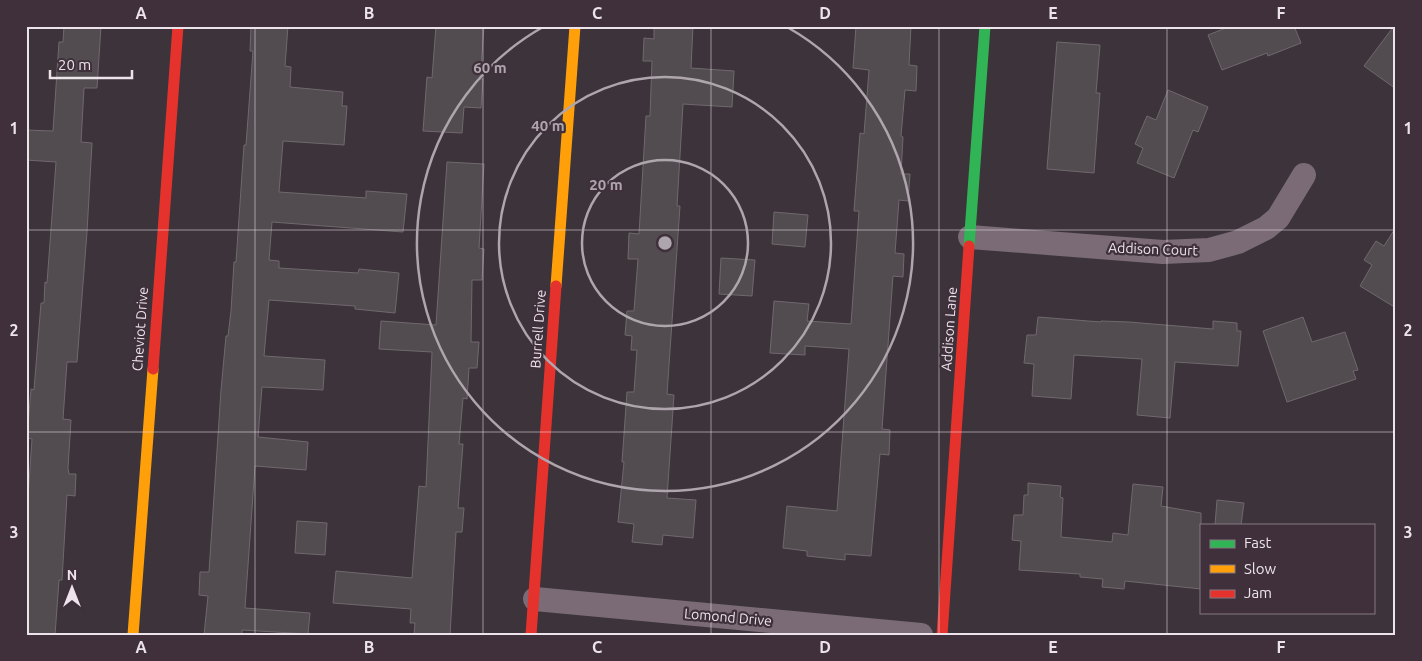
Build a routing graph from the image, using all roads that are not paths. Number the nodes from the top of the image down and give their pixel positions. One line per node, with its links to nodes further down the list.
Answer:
1 (178, 26): 7 (street, Cheviot Drive)
2 (575, 26): 6 (street, Burrell Drive)
3 (986, 26): 5 (street, Addison Lane)
4 (1304, 175): 5 (street, Addison Court)
5 (970, 237): 10 (street, Addison Lane)
6 (535, 599): 8 (street, Burrell Drive); 9 (street, Lomond Drive)
7 (133, 635)
8 (532, 635)
9 (921, 635)
10 (942, 635)

